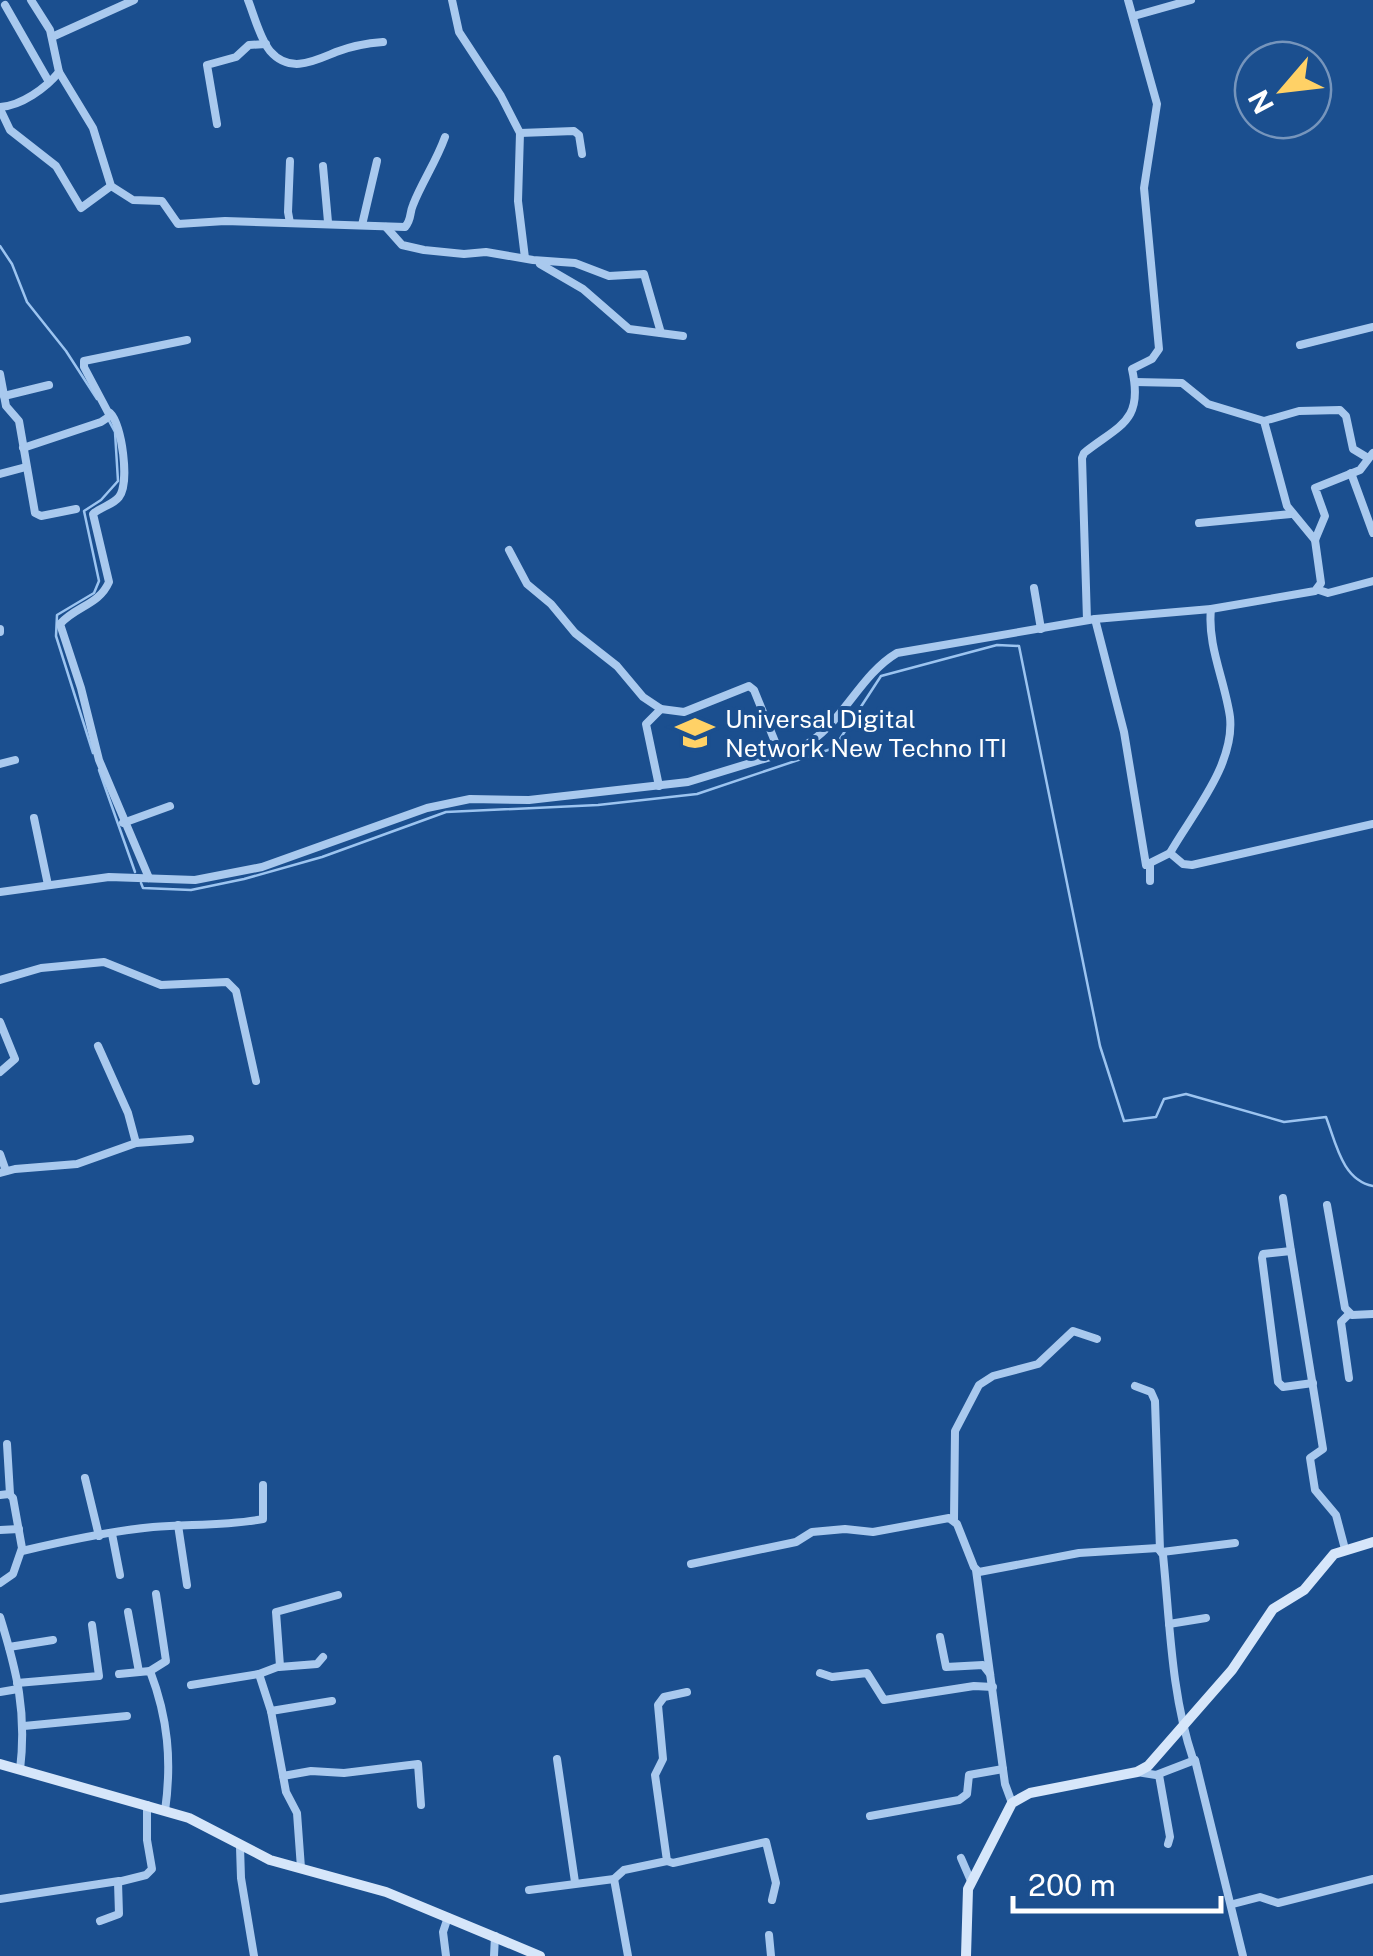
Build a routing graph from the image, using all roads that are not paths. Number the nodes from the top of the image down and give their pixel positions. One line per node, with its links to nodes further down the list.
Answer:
1 (32, 0): 9 (street)
2 (134, 0): 9 (street)
3 (248, 0): 11 (street)
4 (452, 0): 16 (street)
5 (1128, 0): 8 (street)
6 (1191, 0): 8 (street)
7 (6, 5): 13 (street)
8 (1134, 16): 34 (street)
9 (52, 37): 12 (street)
10 (382, 42): 11 (street)
11 (266, 44): 15 (street)
12 (59, 72): 13 (street); 22 (street)
13 (48, 82): 14 (street)
14 (0, 108): 22 (street)
15 (216, 124)
16 (520, 133): 18 (street); 27 (street)
17 (445, 138): 26 (street)
18 (582, 154)
19 (377, 161): 25 (street)
20 (290, 162): 24 (street)
21 (324, 166): 23 (street)
22 (111, 186): 24 (street)
23 (328, 222): 24 (street); 25 (street)
24 (290, 223)
25 (362, 225): 26 (street)
26 (386, 227): 27 (street)
27 (529, 259): 29 (street); 29 (street)
28 (1373, 326): 32 (street)
29 (660, 332): 30 (street)
30 (683, 336)
31 (187, 340): 37 (street)
32 (1300, 345)
33 (0, 374): 36 (street)
34 (1135, 382): 38 (street); 54 (street)
35 (49, 386): 36 (street)
36 (4, 396): 39 (street)
37 (109, 416): 39 (street); 63 (street)
38 (1264, 421): 40 (street); 45 (street)
39 (23, 448): 41 (street)
40 (1370, 455): 42 (street)
41 (26, 467): 43 (street); 44 (street)
42 (1351, 473): 47 (street); 48 (street)
43 (0, 474)
44 (76, 509)
45 (1292, 514): 46 (street); 48 (street)
46 (1199, 523)
47 (1373, 533)
48 (1316, 540): 52 (street)
49 (509, 550): 56 (street)
50 (1373, 581): 52 (street)
51 (1034, 588): 55 (street)
52 (1319, 590): 53 (street)
53 (1212, 609): 54 (street); 65 (street)
54 (1091, 619): 55 (street); 66 (street)
55 (1041, 628): 57 (street)
56 (660, 709): 57 (street); 60 (street)
57 (780, 754): 60 (street)
58 (16, 760): 59 (street)
59 (0, 764)
60 (658, 786): 67 (street)
61 (170, 806): 63 (street)
62 (34, 818): 69 (street)
63 (124, 823): 67 (street)
64 (1373, 824): 65 (street)
65 (1170, 853): 66 (street)
66 (1150, 865): 68 (street)
67 (149, 878): 69 (street)
68 (1150, 881)
69 (48, 885): 70 (street)
70 (0, 892)
71 (0, 980): 75 (street)
72 (0, 1022): 74 (street)
73 (98, 1046): 77 (street)
74 (0, 1072)
75 (256, 1081)
76 (190, 1138): 77 (street)
77 (136, 1143): 79 (street)
78 (0, 1154): 79 (street)
79 (3, 1172)
80 (1282, 1198): 82 (street)
81 (1327, 1205): 83 (street)
82 (1292, 1251): 87 (street); 87 (street)
83 (1350, 1314): 84 (street); 86 (street)
84 (1373, 1314)
85 (1097, 1339): 93 (street)
86 (1349, 1378)
87 (1312, 1383): 101 (street)
88 (1135, 1386): 103 (street)
89 (6, 1444): 92 (street)
90 (86, 1478): 98 (street)
91 (263, 1485): 94 (street)
92 (5, 1494): 95 (street)
93 (954, 1520): 104 (street); 105 (street)
94 (178, 1526): 97 (street); 108 (street)
95 (19, 1528): 96 (street); 102 (street)
96 (0, 1530)
97 (112, 1534): 98 (street); 106 (street)
98 (98, 1536): 102 (street)
99 (1373, 1542): 101 (street)
100 (1235, 1543): 103 (street)
101 (1345, 1549): 135 (street)
102 (22, 1551): 107 (street)
103 (1161, 1551): 105 (street); 114 (street)
104 (691, 1564)
105 (976, 1570): 126 (street)
106 (120, 1576)
107 (0, 1582)
108 (187, 1584)
109 (156, 1594): 121 (street)
110 (338, 1595): 120 (street)
111 (128, 1612): 122 (street)
112 (0, 1617): 118 (street)
113 (1206, 1618): 114 (street)
114 (1169, 1624): 135 (street)
115 (92, 1625): 127 (street)
116 (940, 1638): 126 (street)
117 (54, 1640): 118 (street)
118 (9, 1647): 127 (street)
119 (323, 1657): 120 (street)
120 (280, 1667): 125 (street)
121 (150, 1671): 122 (street); 147 (street)
122 (140, 1672): 124 (street)
123 (820, 1673): 126 (street)
124 (119, 1674)
125 (259, 1674): 128 (street); 132 (street)
126 (992, 1682): 139 (street)
127 (18, 1686): 129 (street); 134 (street)
128 (190, 1686)
129 (0, 1692)
130 (687, 1692): 152 (street)
131 (332, 1701): 132 (street)
132 (271, 1711): 143 (street)
133 (127, 1716): 134 (street)
134 (24, 1726): 140 (street)
135 (1183, 1729): 137 (street); 141 (street)
136 (557, 1758): 158 (street)
137 (1192, 1759): 142 (street); 162 (street)
138 (0, 1764): 140 (street)
139 (1003, 1769): 144 (street); 148 (street)
140 (20, 1770): 146 (street)
141 (1137, 1772): 142 (street); 144 (street)
142 (1159, 1775): 149 (street)
143 (283, 1776): 145 (street); 153 (street)
144 (1012, 1803): 157 (street)
145 (422, 1805)
146 (147, 1806): 147 (street); 156 (street)
147 (166, 1811): 150 (street)
148 (870, 1816)
149 (1168, 1844)
150 (240, 1847): 153 (street); 167 (street)
151 (961, 1858): 157 (street)
152 (667, 1861): 155 (street); 161 (street)
153 (302, 1868): 163 (street)
154 (1373, 1879): 162 (street)
155 (614, 1880): 158 (street); 171 (street)
156 (119, 1881): 160 (street); 164 (street)
157 (971, 1881): 173 (street)
158 (575, 1882): 159 (street)
159 (529, 1890)
160 (0, 1900)
161 (772, 1900)
162 (1232, 1904): 174 (street)
163 (448, 1918): 166 (street); 168 (street)
164 (100, 1922)
165 (769, 1935): 172 (street)
166 (495, 1936): 169 (street); 170 (street)
167 (254, 1956)
168 (446, 1956)
169 (494, 1956)
170 (540, 1956)
171 (628, 1956)
172 (771, 1956)
173 (966, 1956)
174 (1243, 1956)

